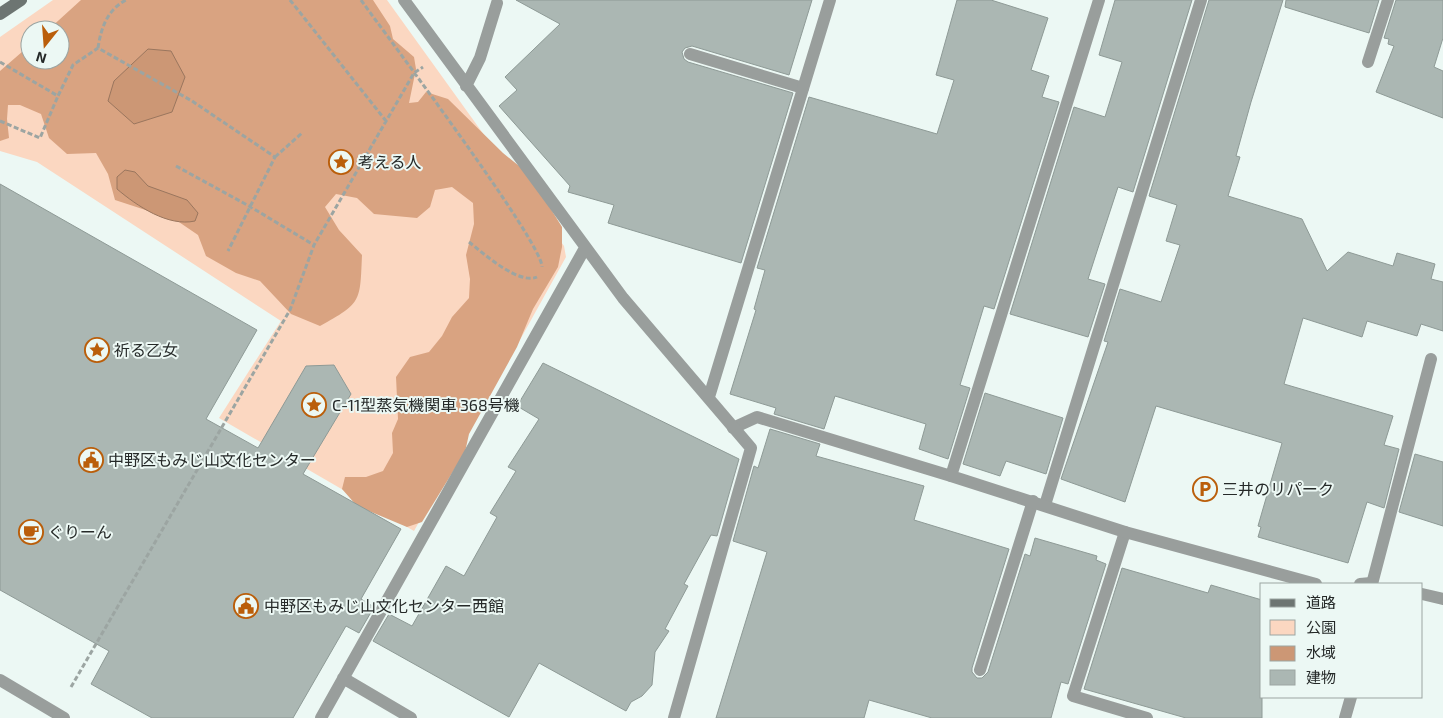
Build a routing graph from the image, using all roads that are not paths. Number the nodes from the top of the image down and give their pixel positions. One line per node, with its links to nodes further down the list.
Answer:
1 (21, 0): 8 (street)
2 (404, 0): 11 (street)
3 (830, 0): 12 (street)
4 (1099, 0): 17 (street)
5 (1201, 0): 18 (street)
6 (1388, 0): 10 (street)
7 (498, 1): 11 (street)
8 (0, 14)
9 (690, 54): 12 (street)
10 (1368, 62)
11 (466, 86): 13 (street)
12 (804, 88): 15 (street)
13 (585, 248): 15 (street); 25 (street)
14 (1431, 359): 21 (street)
15 (709, 397): 16 (street)
16 (734, 428): 17 (street); 31 (street)
17 (952, 476): 18 (street)
18 (1039, 503): 19 (street); 24 (street)
19 (1125, 532): 20 (street); 32 (street)
20 (1312, 583)
21 (1370, 583)
22 (1423, 594): 23 (street)
23 (1443, 599)
24 (980, 670)
25 (343, 678): 29 (street); 30 (street)
26 (0, 680): 28 (street)
27 (1351, 698): 33 (street)
28 (64, 718)
29 (321, 718)
30 (412, 718)
31 (674, 718)
32 (1147, 718)
33 (1345, 718)

